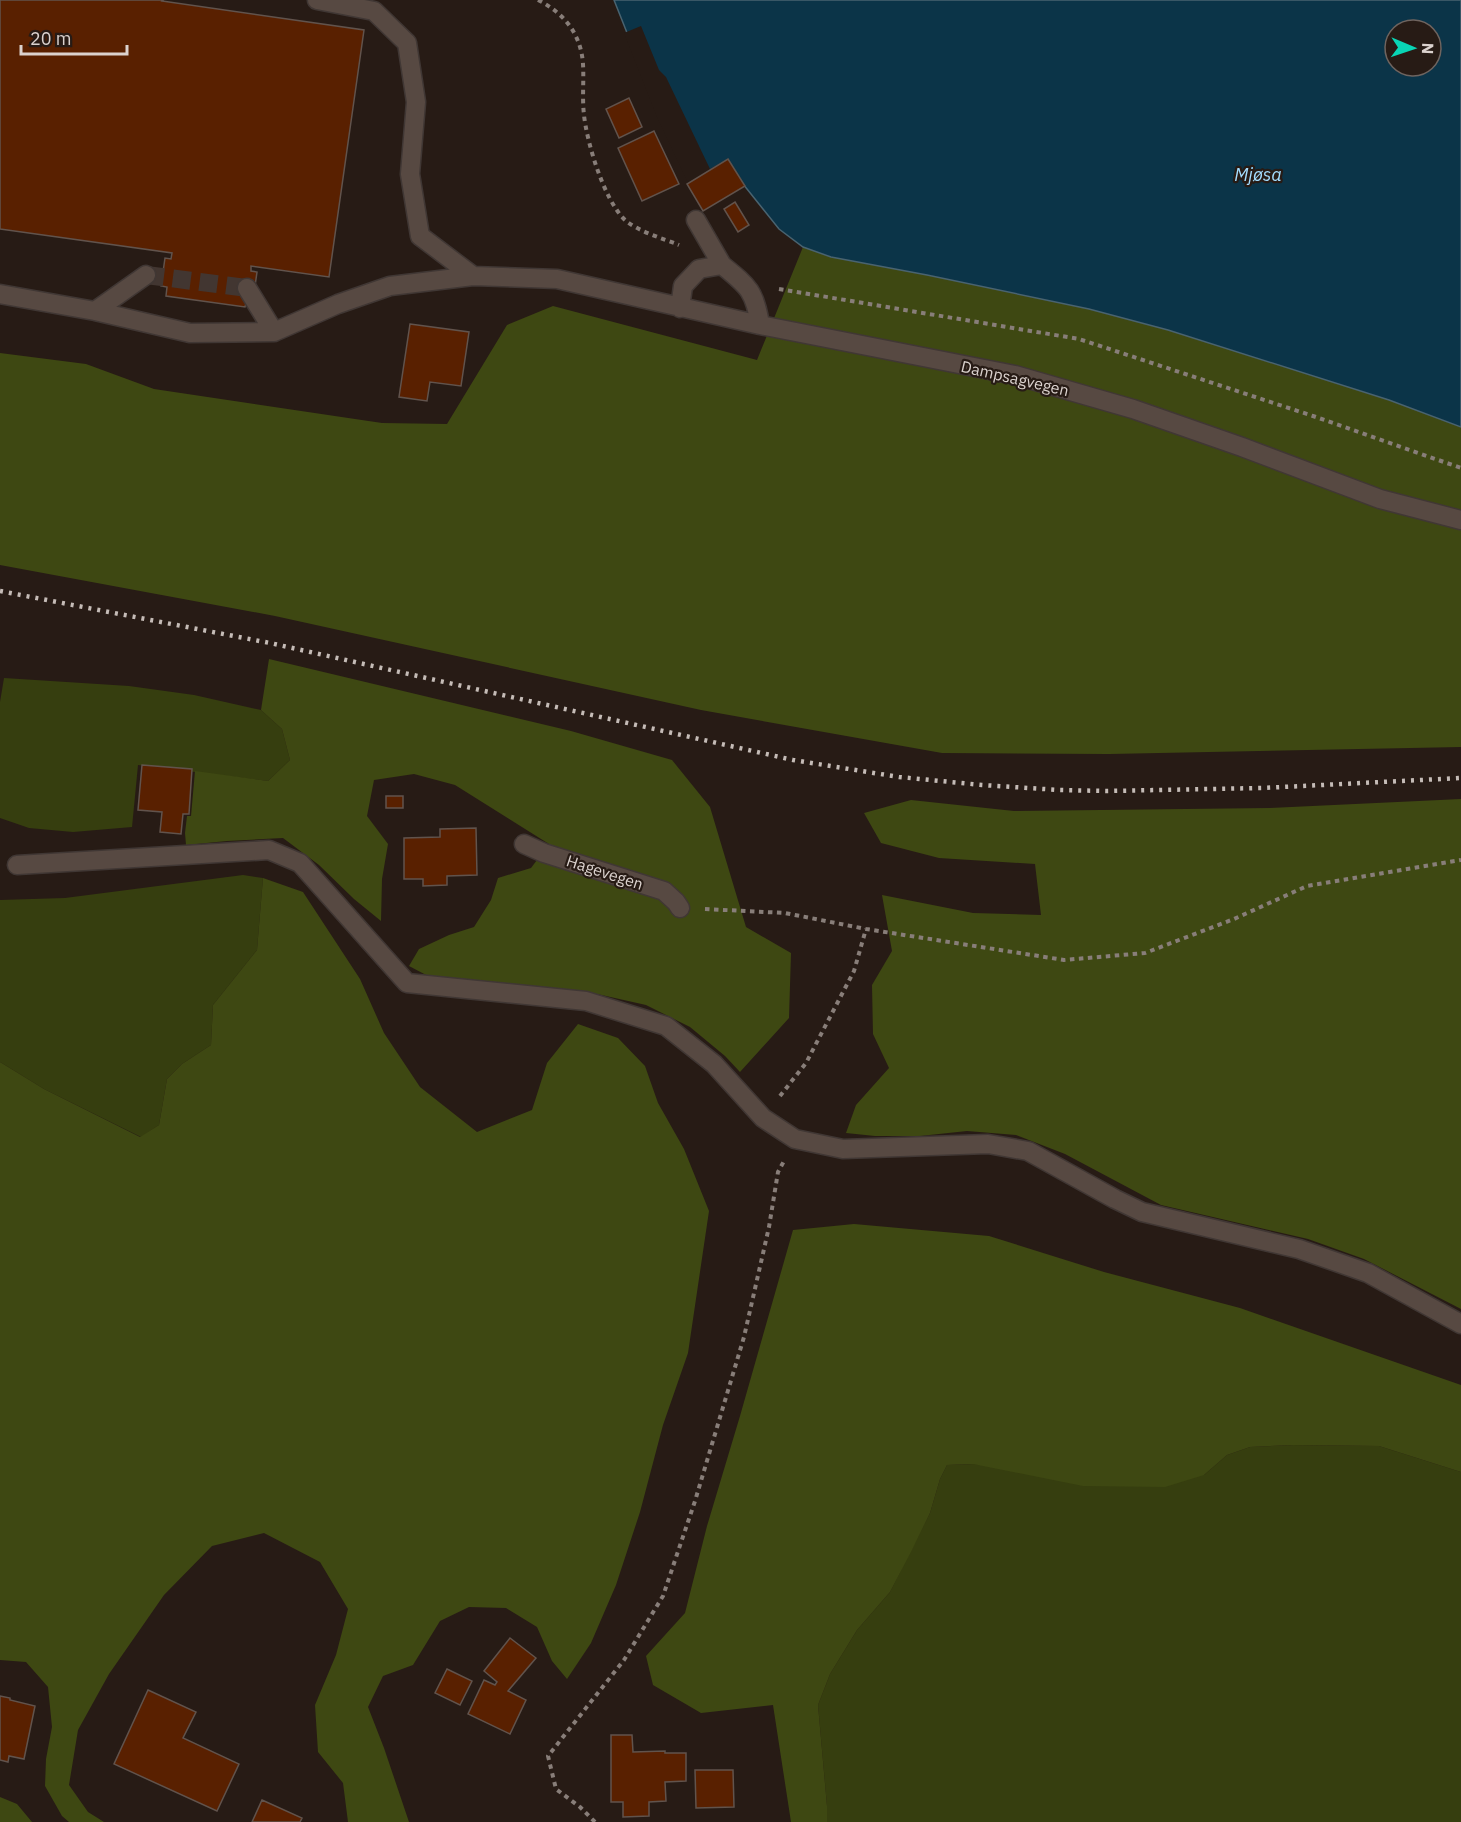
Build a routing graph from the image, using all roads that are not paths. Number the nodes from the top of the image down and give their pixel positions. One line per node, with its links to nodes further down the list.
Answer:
1 (317, 0): 5 (street)
2 (696, 220): 3 (street)
3 (722, 265): 8 (street); 10 (street)
4 (146, 275): 9 (street)
5 (474, 276): 8 (street, Dampsagvegen); 11 (street, Dampsagvegen)
6 (247, 288): 11 (street)
7 (0, 294): 9 (street)
8 (680, 308): 10 (street, Dampsagvegen)
9 (95, 311): 11 (street)
10 (760, 325): 12 (street, Dampsagvegen)
11 (274, 332)
12 (1461, 519)
13 (524, 844): 15 (street, Hagevegen)
14 (17, 865): 16 (street)
15 (680, 908)
16 (1461, 1324)

